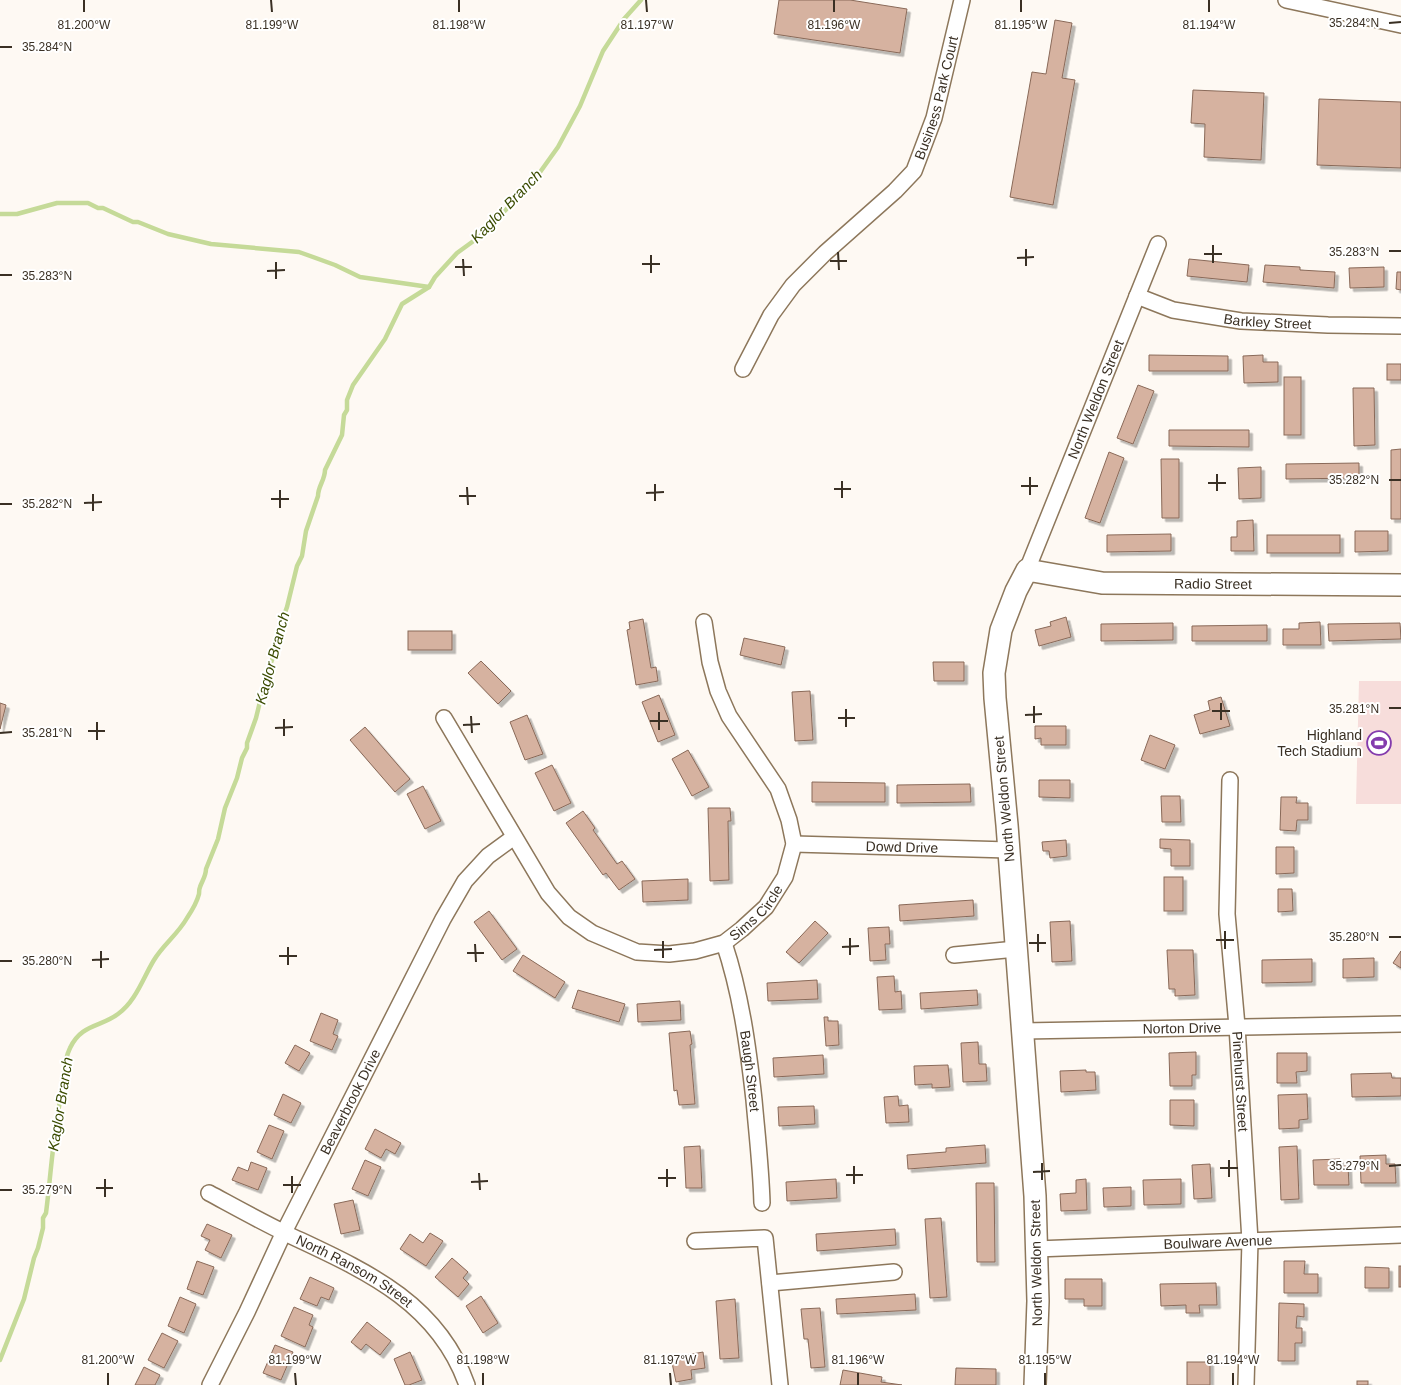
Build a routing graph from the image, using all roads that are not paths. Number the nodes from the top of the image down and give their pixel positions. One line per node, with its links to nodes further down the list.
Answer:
1 (962, 0): 7 (street, Business Park Court)
2 (1286, 0): 3 (street)
3 (1401, 25)
4 (1158, 244): 5 (street, North Weldon Street)
5 (1137, 296): 6 (street, Barkley Street); 8 (street, North Weldon Street)
6 (1401, 326)
7 (743, 369)
8 (1027, 570): 9 (street, Radio Street); 15 (street, North Weldon Street)
9 (1401, 585)
10 (704, 622): 14 (street, Sims Circle)
11 (444, 718): 13 (street, Sims Circle)
12 (1230, 780): 20 (street, Pinehurst Street)
13 (514, 837): 16 (street, Sims Circle); 24 (street, Beaverbrook Drive)
14 (794, 844): 15 (street, Dowd Drive); 16 (street, Sims Circle)
15 (1008, 850): 17 (street, North Weldon Street)
16 (724, 943): 23 (street, Baugh Street)
17 (1016, 949): 18 (street); 21 (street, North Weldon Street)
18 (954, 955)
19 (1401, 1024): 20 (street, Norton Drive)
20 (1238, 1026): 21 (street, Norton Drive); 27 (street, Pinehurst Street)
21 (1023, 1031): 28 (street, North Weldon Street)
22 (209, 1194): 24 (street, North Ransom Street)
23 (762, 1202)
24 (284, 1232): 31 (street, Beaverbrook Drive); 32 (street, North Ransom Street)
25 (1401, 1236): 27 (street, Boulware Avenue)
26 (695, 1241): 30 (street)
27 (1250, 1241): 28 (street, Boulware Avenue); 35 (street, Pinehurst Street)
28 (1036, 1249): 34 (street, North Weldon Street)
29 (894, 1272): 30 (street)
30 (770, 1283): 33 (street)
31 (210, 1385)
32 (467, 1385)
33 (780, 1385)
34 (1035, 1385)
35 (1246, 1385)

